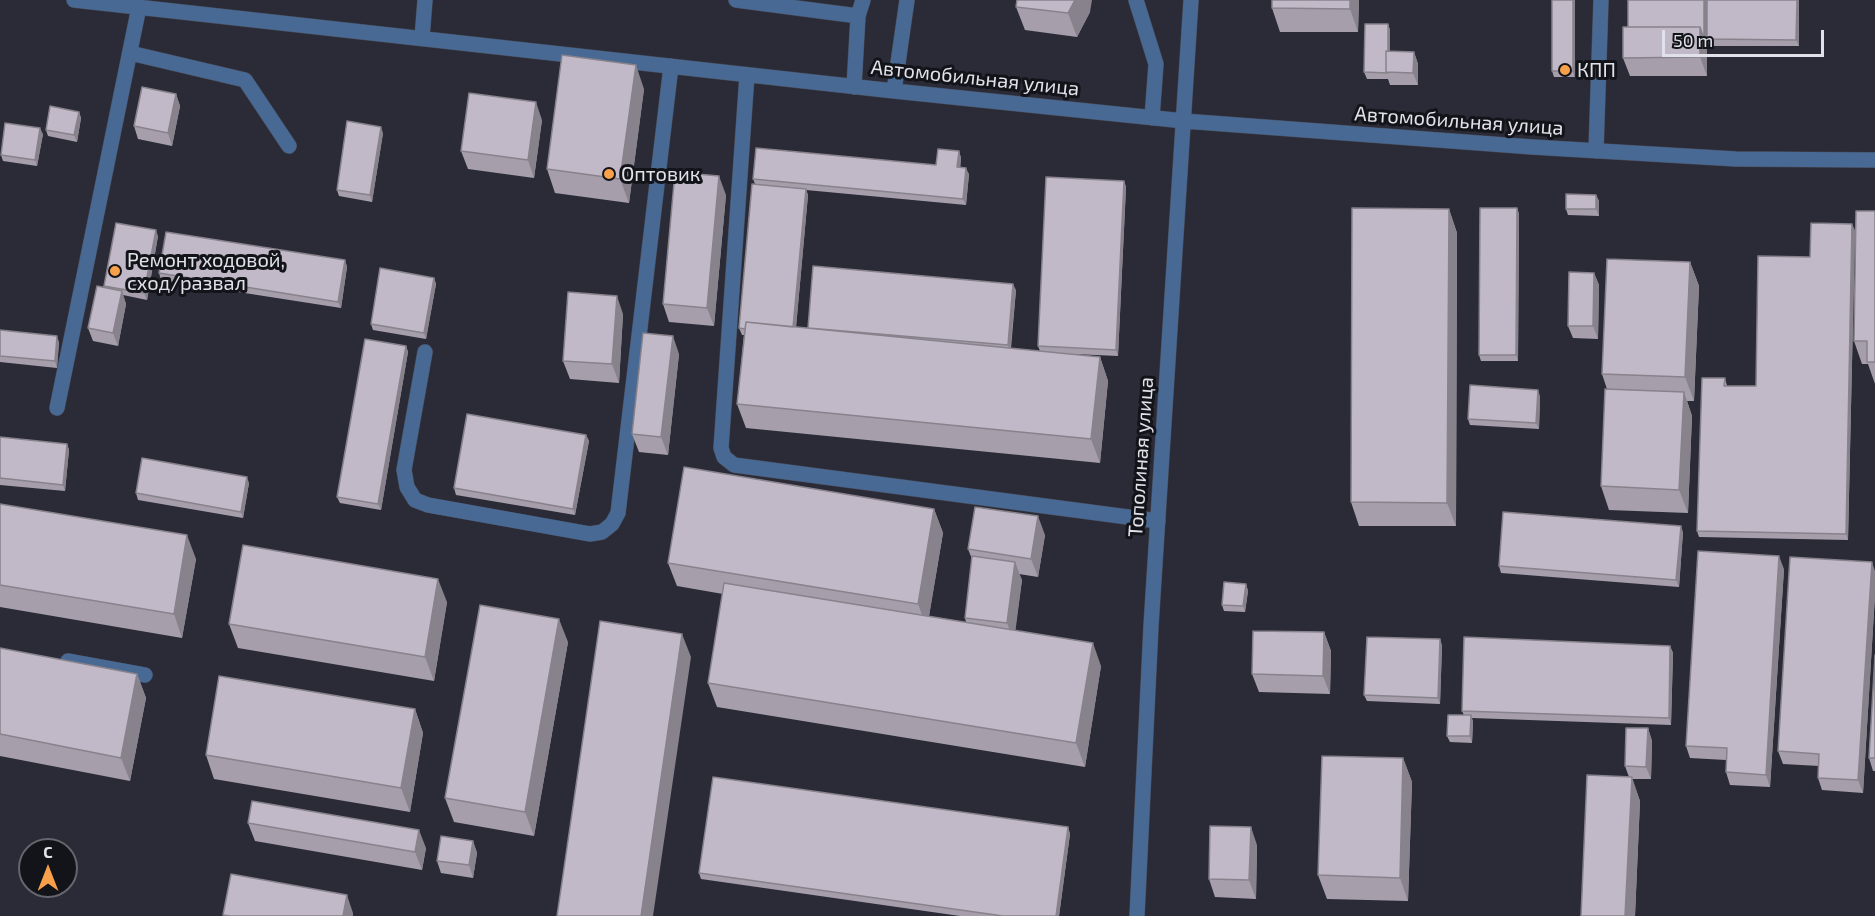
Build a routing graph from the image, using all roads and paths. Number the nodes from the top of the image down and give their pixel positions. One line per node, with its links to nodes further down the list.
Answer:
1 (74, 0): 9 (street, Автомобильная улица)
2 (424, 0): 12 (street)
3 (736, 0): 11 (street)
4 (863, 0): 11 (street)
5 (908, 0): 17 (street)
6 (1136, 0): 18 (street)
7 (1191, 0): 19 (street, Тополиная улица)
8 (1601, 0): 21 (street)
9 (139, 7): 10 (street, Автомобильная улица); 13 (street)
10 (208, 7): 12 (street, Автомобильная улица)
11 (858, 16): 16 (street)
12 (422, 38): 14 (street, Автомобильная улица)
13 (130, 52): 20 (street); 24 (street)
14 (671, 66): 15 (street, Автомобильная улица); 23 (street)
15 (747, 75): 16 (street, Автомобильная улица); 25 (street)
16 (854, 87): 17 (street, Автомобильная улица)
17 (894, 91): 18 (street, Автомобильная улица)
18 (1152, 118): 19 (street, Автомобильная улица)
19 (1184, 121): 21 (street, Автомобильная улица); 25 (street, Тополиная улица)
20 (289, 146)
21 (1596, 151): 22 (street, Автомобильная улица)
22 (1875, 160)
23 (425, 352)
24 (57, 408)
25 (1158, 521): 28 (street, Тополиная улица)
26 (56, 659): 27 (street)
27 (145, 675)
28 (1137, 916)

